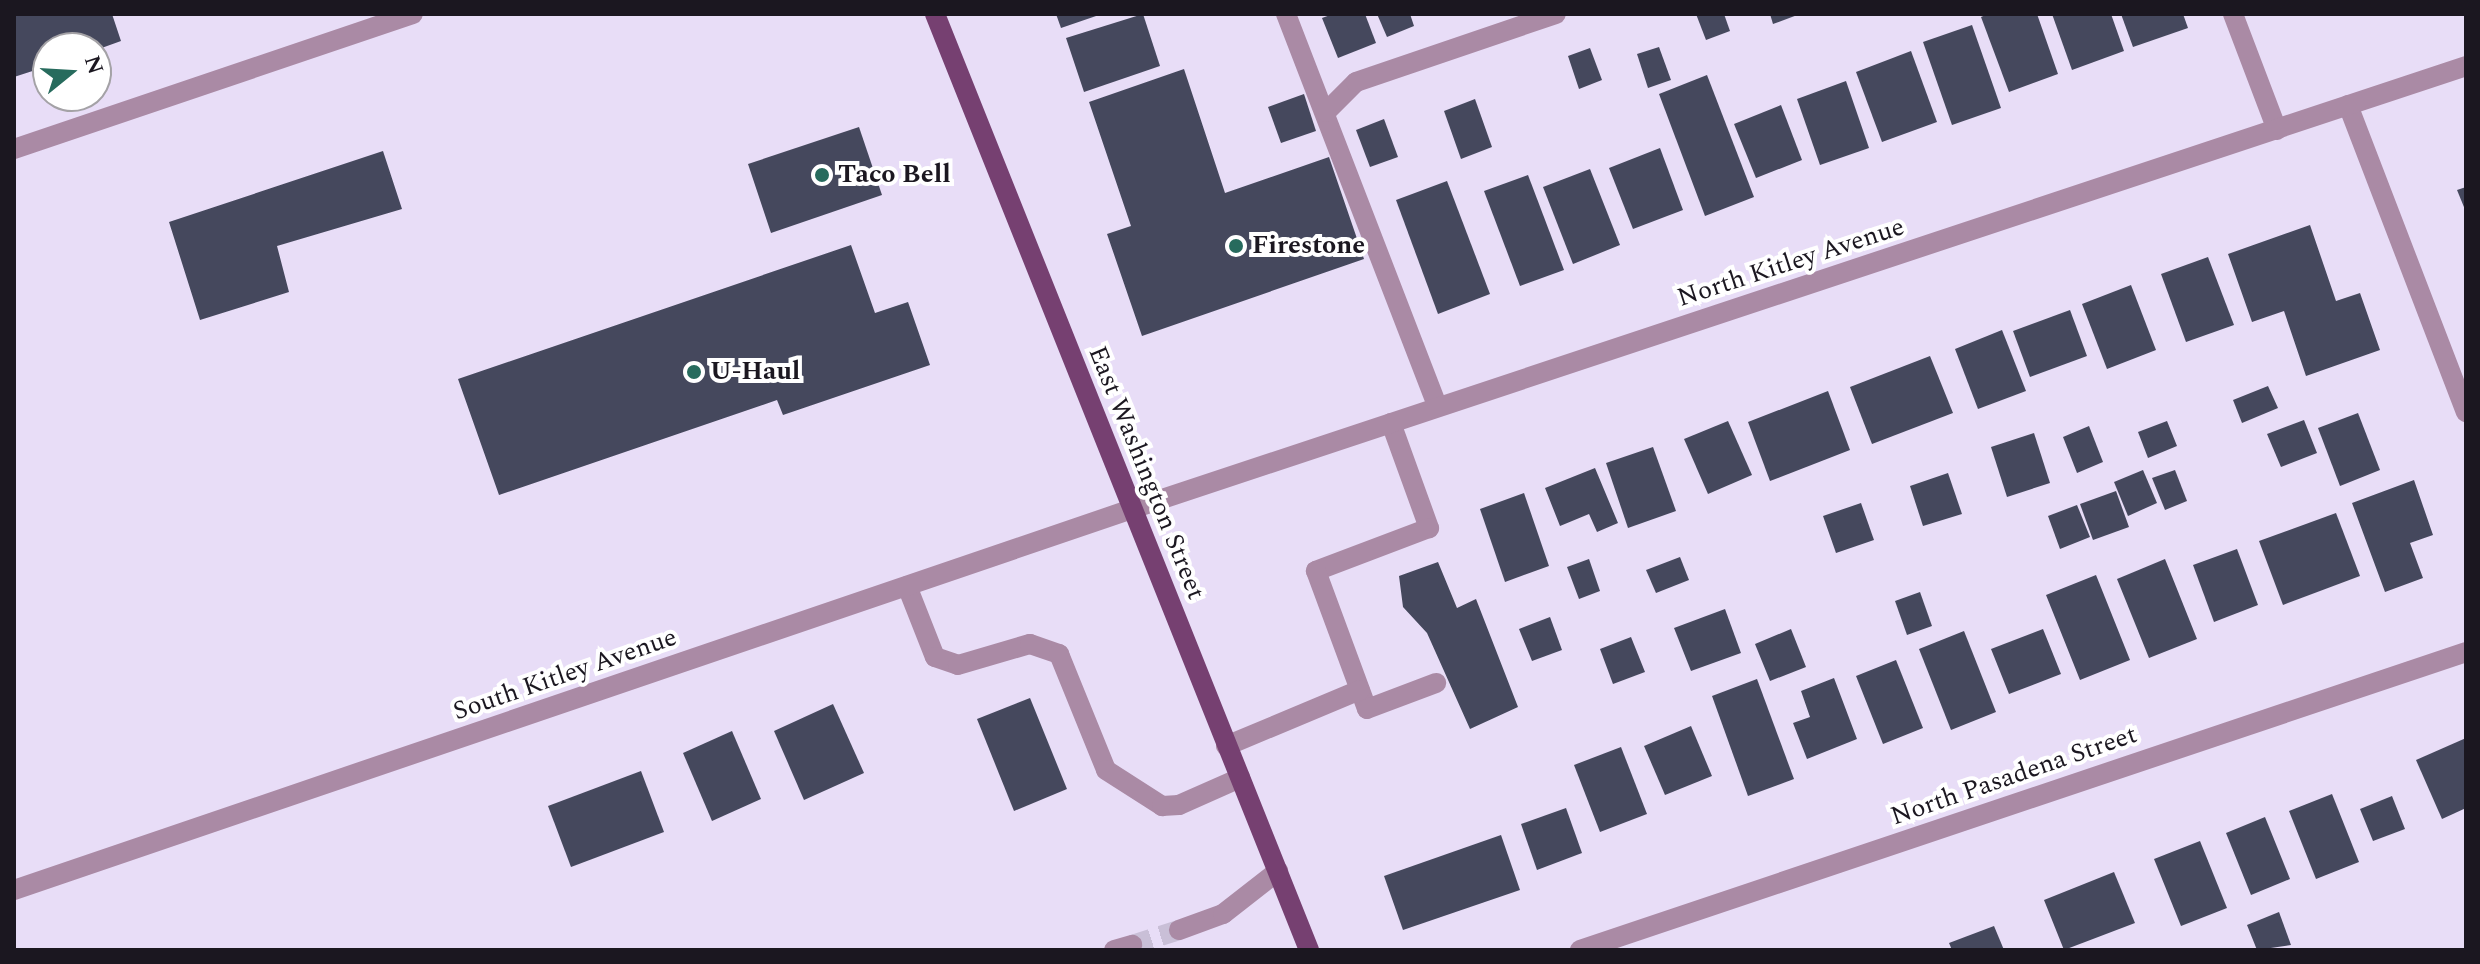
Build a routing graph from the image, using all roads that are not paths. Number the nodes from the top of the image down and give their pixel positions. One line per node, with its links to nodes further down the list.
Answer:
1 (413, 14): 10 (street)
2 (935, 14): 14 (main road, East Washington Street)
3 (1286, 14): 8 (street)
4 (1556, 14): 8 (street)
5 (2233, 14): 9 (street)
6 (2466, 66): 7 (street, North Kitley Avenue)
7 (2348, 105): 9 (street, North Kitley Avenue); 12 (street)
8 (1326, 112): 11 (street)
9 (2277, 130): 11 (street, North Kitley Avenue)
10 (14, 149)
11 (1438, 407): 13 (street, North Kitley Avenue)
12 (2466, 412)
13 (1391, 423): 14 (street, North Kitley Avenue); 18 (street)
14 (1132, 509): 15 (street, South Kitley Avenue); 19 (main road, East Washington Street)
15 (907, 586): 20 (street); 22 (street, South Kitley Avenue)
16 (2466, 652): 25 (street, North Pasadena Street)
17 (1436, 683): 18 (street)
18 (1360, 690): 19 (street)
19 (1226, 746): 20 (main road, East Washington Street)
20 (1240, 778): 21 (main road, East Washington Street)
21 (1278, 871): 23 (street); 24 (main road, East Washington Street)
22 (14, 890)
23 (1179, 930)
24 (1309, 950)
25 (1580, 950)

